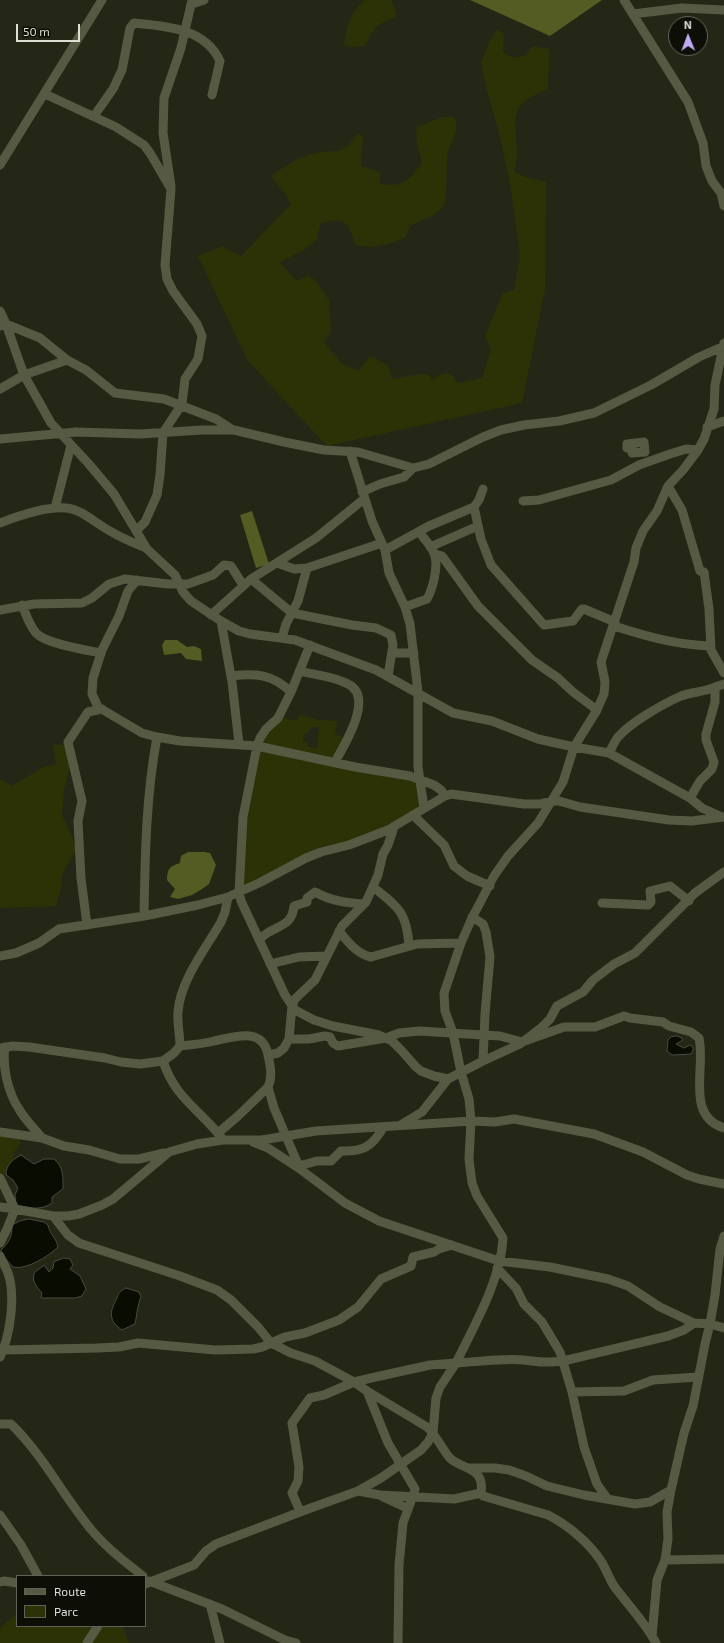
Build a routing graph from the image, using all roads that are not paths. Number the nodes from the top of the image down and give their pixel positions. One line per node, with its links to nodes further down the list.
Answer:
1 (102, 0): 8 (street)
2 (204, 0): 4 (street)
3 (624, 0): 6 (street)
4 (192, 2): 7 (street)
5 (724, 10): 6 (street)
6 (633, 14): 13 (street)
7 (185, 30): 9 (street); 10 (street); 12 (street)
8 (45, 94): 10 (street); 11 (street)
9 (212, 95)
10 (94, 116): 12 (street)
11 (0, 165)
12 (171, 189): 21 (street)
13 (724, 206)
14 (0, 312): 15 (street)
15 (3, 325): 18 (street); 19 (street)
16 (724, 343): 17 (street)
17 (724, 346): 23 (street); 31 (street)
18 (67, 360): 19 (street); 21 (street)
19 (24, 376): 20 (street); 26 (street)
20 (0, 389)
21 (182, 404): 24 (street); 25 (street)
22 (724, 421): 23 (street)
23 (707, 427): 29 (street)
24 (234, 430): 25 (street); 30 (street)
25 (163, 433): 26 (street); 40 (street)
26 (61, 434): 27 (street); 28 (street)
27 (0, 439)
28 (71, 445): 37 (street); 40 (street)
29 (698, 450): 32 (street); 35 (street)
30 (350, 451): 31 (street); 34 (street)
31 (413, 468): 34 (street)
32 (668, 486): 57 (street); 60 (street)
33 (483, 489): 36 (street)
34 (363, 495): 42 (street); 45 (street)
35 (523, 501)
36 (474, 507): 39 (street); 41 (street)
37 (55, 508): 38 (street); 43 (street)
38 (0, 523)
39 (478, 526): 44 (street); 57 (street)
40 (136, 531): 43 (street)
41 (419, 532): 42 (street); 44 (street)
42 (383, 546): 46 (street); 52 (street)
43 (147, 549): 49 (street)
44 (432, 551): 52 (street); 73 (street)
45 (277, 564): 46 (street); 47 (street)
46 (307, 568): 54 (street)
47 (251, 579): 50 (street); 54 (street)
48 (137, 580): 49 (street); 51 (street); 61 (street)
49 (180, 585): 50 (street); 55 (street)
50 (243, 585): 55 (street)
51 (22, 605): 53 (street); 61 (street)
52 (405, 607): 63 (street)
53 (0, 610)
54 (292, 613): 58 (street); 62 (street)
55 (210, 615): 56 (street)
56 (221, 621): 58 (street); 66 (street)
57 (614, 624): 60 (street); 73 (street)
58 (282, 638): 59 (street)
59 (310, 645): 64 (street); 67 (street)
60 (710, 646): 65 (street)
61 (101, 653): 72 (street)
62 (392, 653): 63 (street); 67 (street)
63 (414, 653): 71 (street)
64 (300, 671): 70 (street); 79 (street)
65 (724, 673)
66 (231, 676): 70 (street); 75 (street)
67 (388, 676): 71 (street)
68 (724, 684): 69 (street)
69 (715, 688): 78 (street); 82 (street)
70 (290, 692): 76 (street)
71 (418, 692): 77 (street); 80 (street)
72 (102, 709): 74 (street); 98 (street)
73 (597, 710): 77 (street)
74 (157, 737): 75 (street); 96 (street)
75 (239, 744): 76 (street)
76 (257, 746): 79 (street); 91 (street)
77 (574, 747): 78 (street); 83 (street)
78 (609, 753): 82 (street)
79 (335, 762): 80 (street)
80 (419, 779): 81 (street); 84 (street)
81 (446, 796): 83 (street); 84 (street)
82 (690, 798): 86 (street)
83 (550, 801): 86 (street); 89 (street)
84 (424, 808): 85 (street)
85 (413, 815): 87 (street); 89 (street)
86 (723, 817)
87 (394, 827): 90 (street); 91 (street)
88 (724, 872): 93 (street)
89 (490, 886): 97 (street)
90 (373, 887): 95 (street); 102 (street)
91 (239, 893): 92 (street); 100 (street)
92 (228, 897): 96 (street); 112 (street)
93 (689, 901): 94 (street); 111 (street)
94 (602, 903)
95 (364, 904): 99 (street); 100 (street)
96 (144, 916): 98 (street)
97 (472, 917): 101 (street); 108 (street)
98 (87, 925): 103 (street)
99 (339, 931): 102 (street); 104 (street)
100 (258, 940): 105 (street)
101 (461, 942): 102 (street); 107 (street)
102 (409, 946)
103 (0, 956)
104 (327, 956): 105 (street); 106 (street)
105 (270, 964): 106 (street)
106 (292, 1006): 109 (street); 110 (street)
107 (453, 1033): 108 (street); 110 (street); 117 (street)
108 (483, 1035): 111 (street); 116 (street)
109 (289, 1038): 110 (street); 114 (street)
110 (386, 1038): 118 (street)
111 (522, 1042): 116 (street); 123 (street)
112 (180, 1046): 114 (street); 115 (street)
113 (3, 1047): 115 (street); 127 (street)
114 (268, 1055): 119 (street)
115 (163, 1061): 125 (street)
116 (483, 1061): 117 (street)
117 (461, 1072): 118 (street); 120 (street)
118 (448, 1079): 121 (street)
119 (268, 1087): 125 (street); 126 (street)
120 (470, 1121): 121 (street); 132 (street); 140 (street)
121 (398, 1126): 122 (street)
122 (383, 1128): 126 (street); 130 (street)
123 (724, 1128)
124 (0, 1132): 127 (street)
125 (221, 1136): 128 (street); 129 (street)
126 (286, 1137): 128 (street); 130 (street)
127 (42, 1138): 129 (street)
128 (248, 1140): 130 (street)
129 (168, 1152): 135 (street)
130 (299, 1167): 138 (street)
131 (0, 1178): 134 (street)
132 (724, 1184)
133 (0, 1207): 134 (street)
134 (15, 1209): 135 (street); 137 (street)
135 (53, 1216): 144 (street)
136 (724, 1236): 142 (street)
137 (0, 1243)
138 (453, 1245): 140 (street); 144 (street)
139 (0, 1256): 145 (street)
140 (498, 1265): 141 (street); 146 (street); 147 (street)
141 (694, 1322): 142 (street); 146 (street)
142 (710, 1324): 143 (street); 148 (street)
143 (724, 1328)
144 (271, 1344): 145 (street); 149 (street)
145 (2, 1354)
146 (563, 1362): 147 (street); 151 (street)
147 (456, 1363): 149 (street); 153 (street)
148 (698, 1377): 151 (street); 156 (street)
149 (354, 1382): 150 (street); 163 (street)
150 (367, 1391): 153 (street); 154 (street)
151 (572, 1392): 161 (street)
152 (0, 1424): 168 (street)
153 (433, 1433): 154 (street); 155 (street)
154 (400, 1464): 157 (street); 160 (street)
155 (470, 1468): 158 (street); 161 (street)
156 (671, 1490): 161 (street); 166 (street)
157 (358, 1491): 159 (street); 163 (street)
158 (481, 1493): 160 (street); 174 (street)
159 (380, 1495): 160 (street); 162 (street)
160 (413, 1498): 162 (street)
161 (607, 1498)
162 (407, 1508): 178 (street)
163 (300, 1512): 170 (street)
164 (0, 1515): 167 (street)
165 (724, 1559): 166 (street)
166 (665, 1560): 174 (street)
167 (37, 1575)
168 (141, 1575)
169 (0, 1582): 171 (street)
170 (147, 1582): 172 (street)
171 (16, 1583)
172 (210, 1604): 176 (street); 177 (street)
173 (97, 1627): 175 (street)
174 (654, 1640)
175 (87, 1643)
176 (220, 1643)
177 (296, 1643)
178 (398, 1643)

